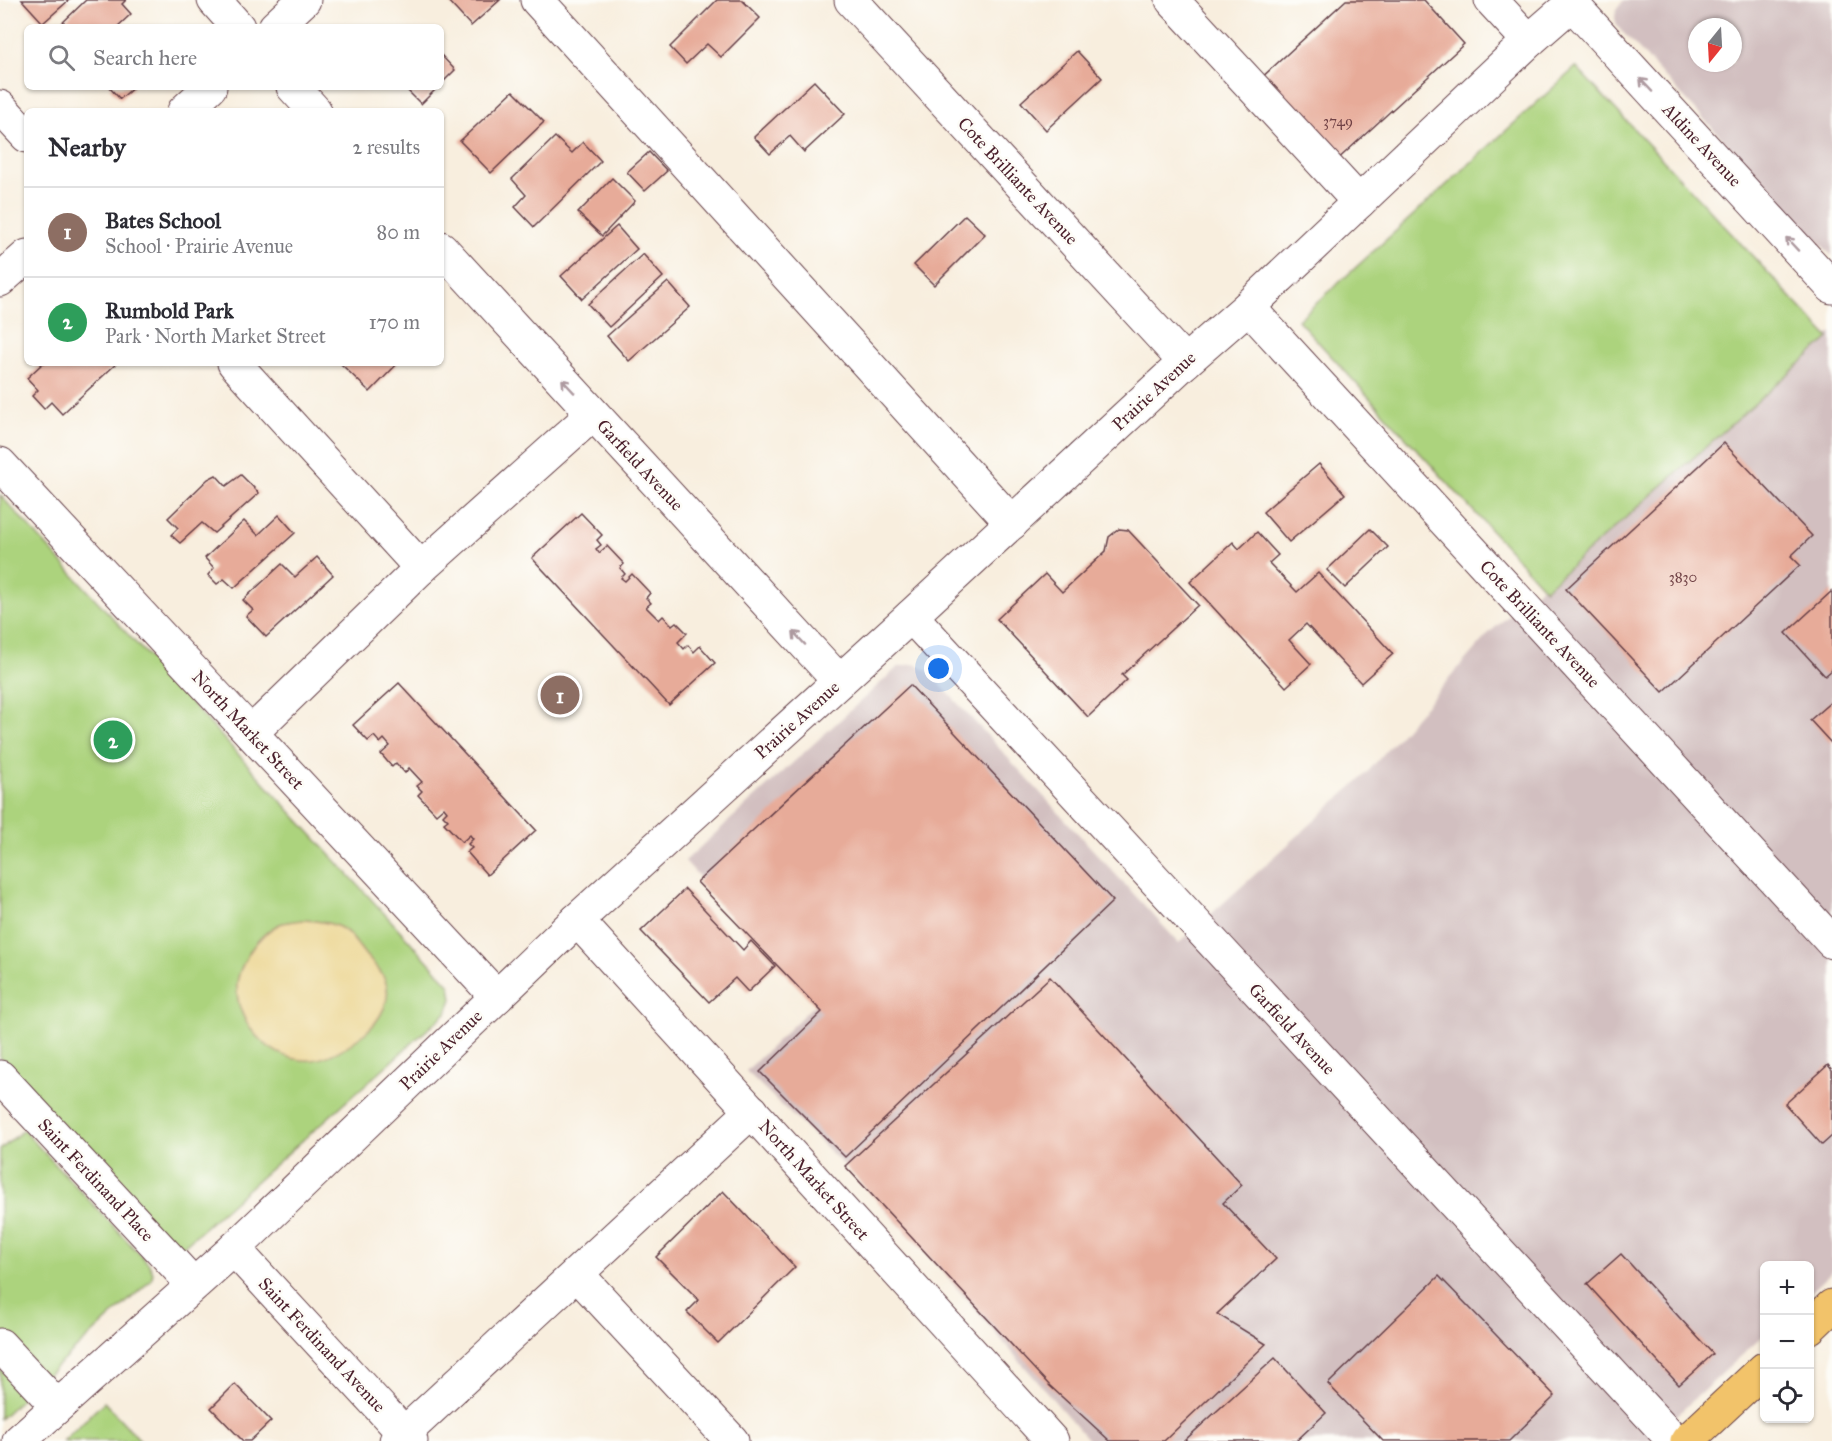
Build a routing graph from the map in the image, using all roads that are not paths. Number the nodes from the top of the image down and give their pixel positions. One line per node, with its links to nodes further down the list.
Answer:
1 (214, 0): 8 (street)
2 (304, 0): 9 (street)
3 (537, 0): 27 (street)
4 (851, 0): 23 (street, Cote Brilliante Avenue)
5 (1172, 0): 17 (street)
6 (1491, 0): 10 (street)
7 (1574, 2): 10 (street, Prairie Avenue); 21 (street, Aldine Avenue, one-way to 7)
8 (235, 24)
9 (278, 24)
10 (1529, 41): 17 (street, Prairie Avenue)
11 (207, 90): 14 (street)
12 (296, 90): 15 (street)
13 (0, 107): 16 (street)
14 (187, 108)
15 (312, 108)
16 (24, 133)
17 (1359, 202): 22 (street, Prairie Avenue)
18 (444, 251): 25 (street, Garfield Avenue, one-way to 18)
19 (24, 259): 20 (street)
20 (0, 280)
21 (1832, 287)
22 (1248, 307): 23 (street, Prairie Avenue); 33 (street, Cote Brilliante Avenue)
23 (1185, 362): 27 (street, Prairie Avenue)
24 (237, 366): 28 (street)
25 (593, 414): 28 (street); 30 (street, Garfield Avenue, one-way to 25)
26 (0, 464): 31 (street, North Market Street)
27 (1012, 523): 29 (street, Prairie Avenue)
28 (421, 568): 31 (street)
29 (911, 616): 30 (street, Prairie Avenue); 49 (street, Garfield Avenue)
30 (839, 681): 32 (street, Prairie Avenue)
31 (251, 733): 34 (street, North Market Street)
32 (577, 920): 34 (street, Prairie Avenue); 36 (street, North Market Street)
33 (1832, 942)
34 (497, 996): 37 (street, Prairie Avenue)
35 (0, 1077): 39 (street, Saint Ferdinand Place)
36 (752, 1111): 38 (street); 48 (street, North Market Street)
37 (234, 1249): 39 (street, Prairie Avenue); 45 (street, Saint Ferdinand Avenue)
38 (577, 1274): 45 (street); 47 (street)
39 (192, 1284): 44 (street, Prairie Avenue)
40 (1832, 1306): 41 (main road)
41 (1814, 1322)
42 (0, 1345): 44 (street)
43 (1760, 1373): 50 (main road)
44 (57, 1406): 46 (street, Prairie Avenue)
45 (404, 1438)
46 (19, 1441)
47 (732, 1441)
48 (1052, 1441)
49 (1674, 1441)
50 (1687, 1441)

